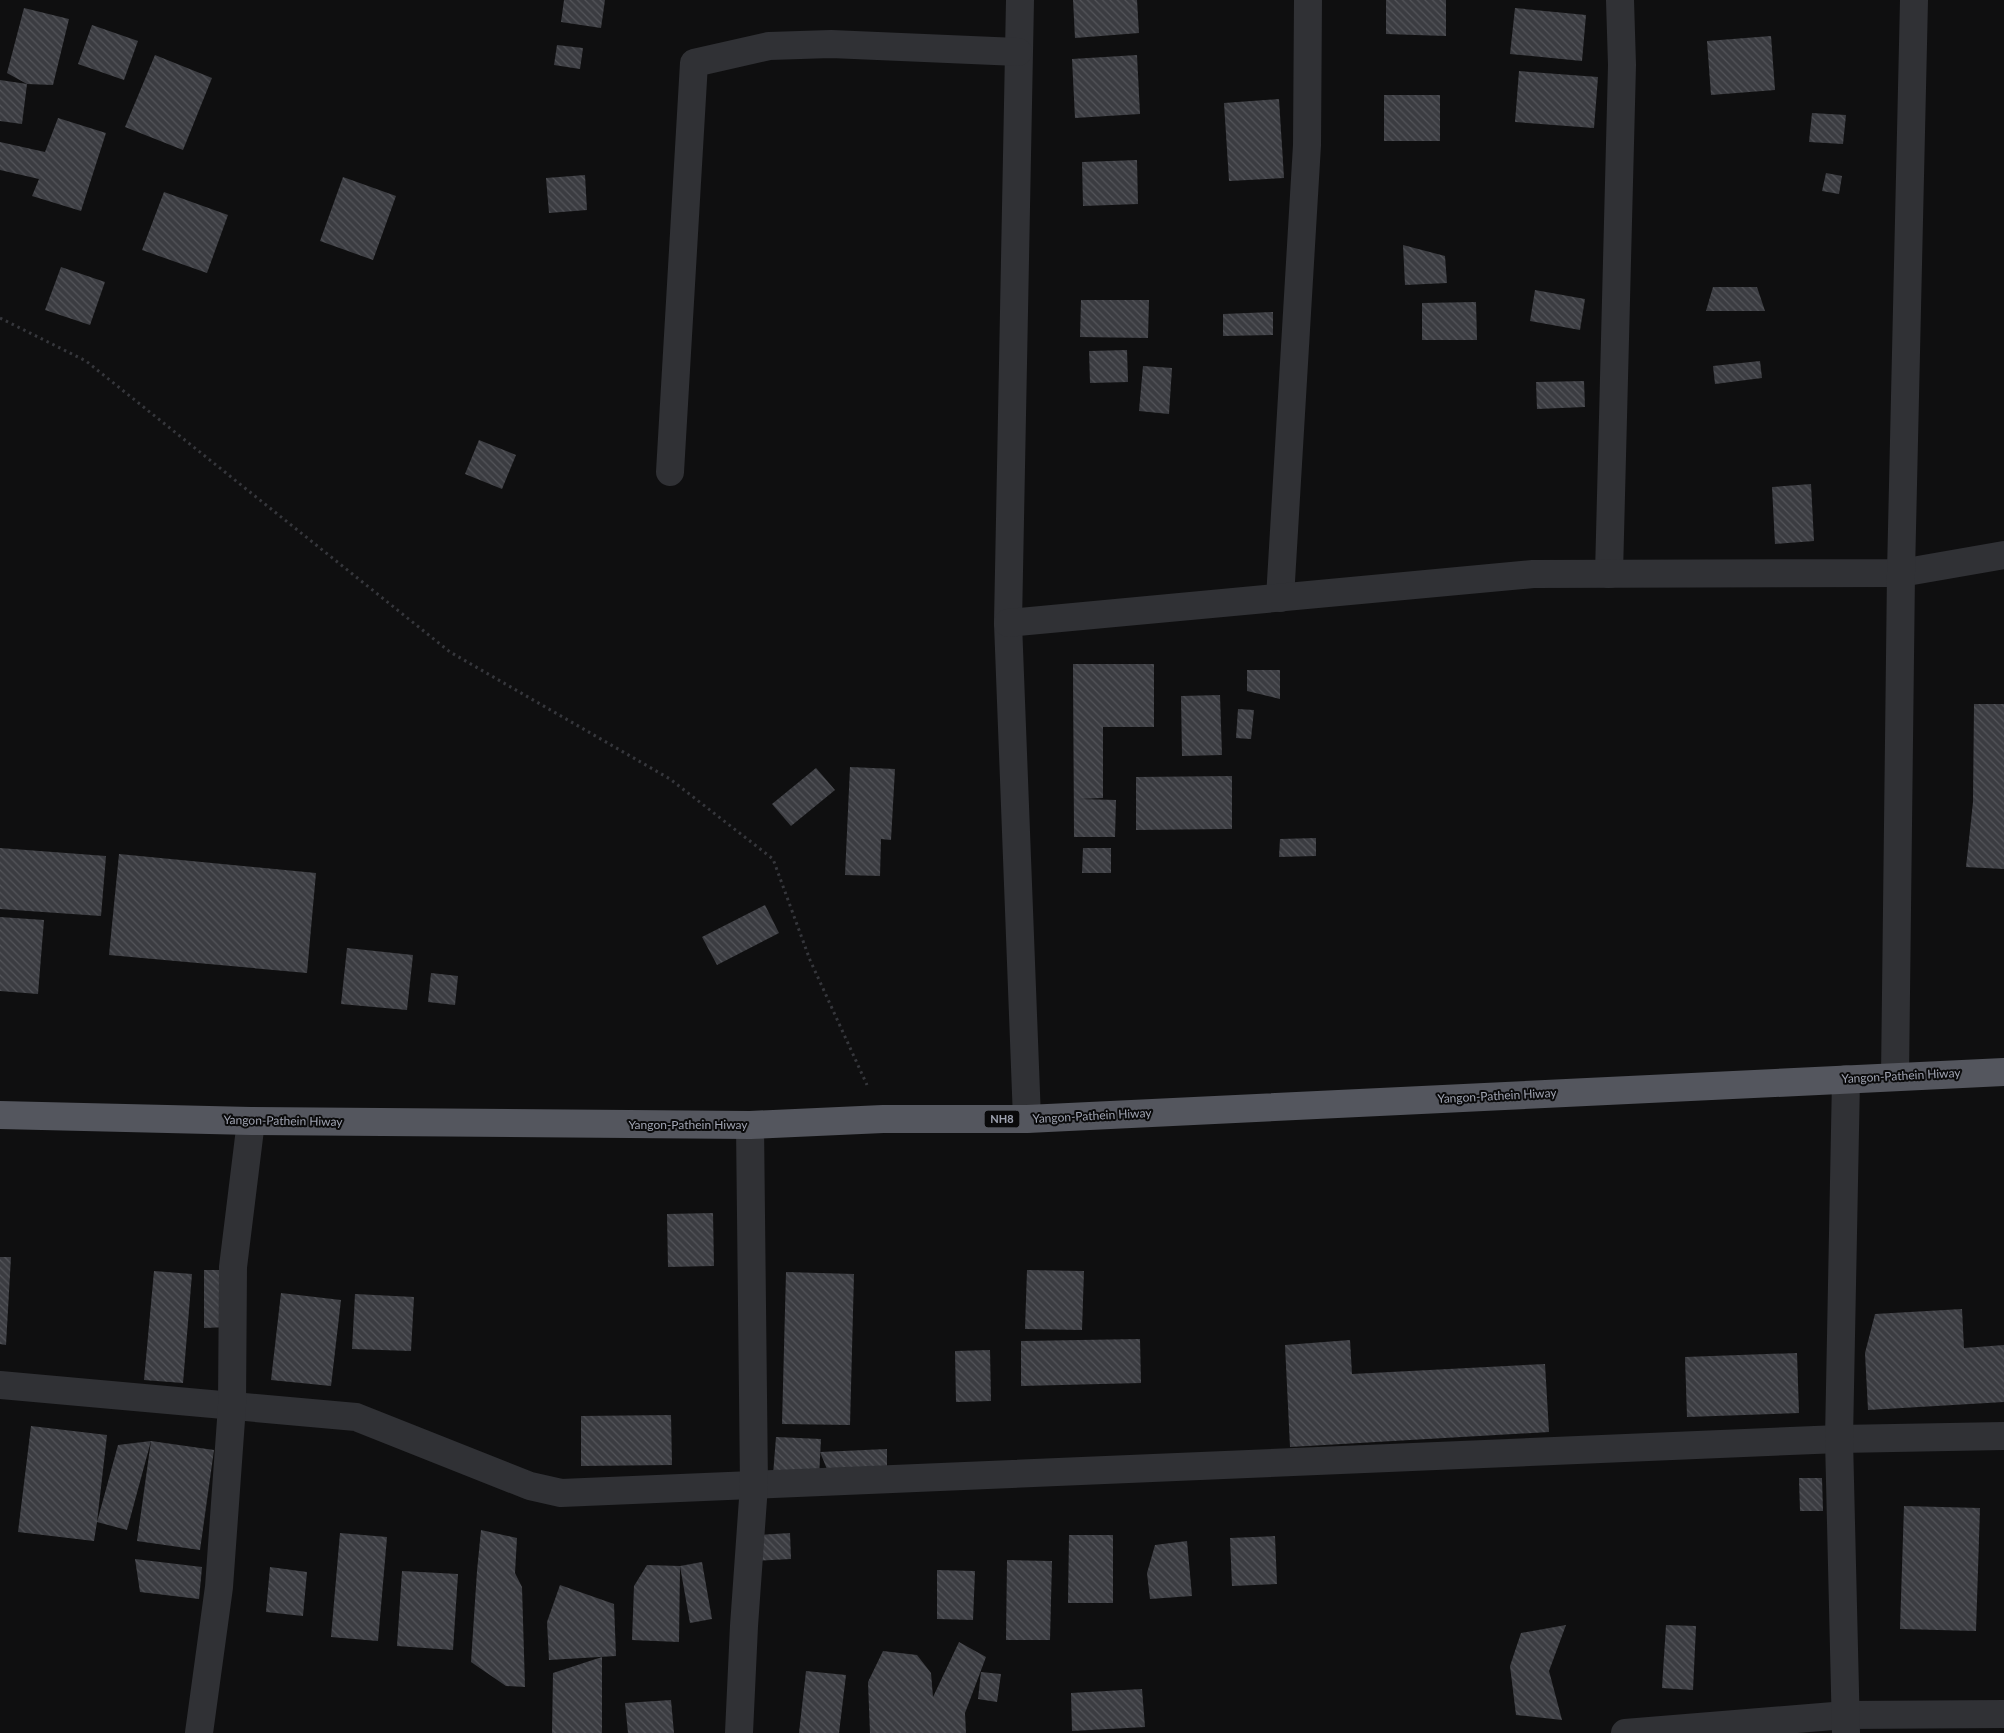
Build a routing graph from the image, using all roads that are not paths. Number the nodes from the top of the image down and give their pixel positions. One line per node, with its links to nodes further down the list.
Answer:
1 (1020, 0): 5 (street)
2 (1308, 0): 10 (street)
3 (1620, 0): 9 (street)
4 (1914, 0): 8 (street)
5 (1018, 52): 6 (street); 11 (street)
6 (670, 472)
7 (2004, 555): 8 (street)
8 (1900, 573): 9 (street); 13 (street)
9 (1609, 574): 10 (street)
10 (1280, 598): 11 (street)
11 (1008, 624): 16 (street)
12 (2004, 1072): 13 (highway, Yangon-Pathein Hiway / NH8)
13 (1895, 1077): 14 (highway, Yangon-Pathein Hiway / NH8)
14 (1846, 1079): 16 (highway, Yangon-Pathein Hiway / NH8); 22 (street)
15 (0, 1115): 17 (highway, Yangon-Pathein Hiway / NH8)
16 (1027, 1119): 18 (highway, Yangon-Pathein Hiway / NH8)
17 (251, 1121): 18 (highway, Yangon-Pathein Hiway / NH8); 20 (street)
18 (750, 1125): 23 (street)
19 (0, 1385): 20 (street)
20 (232, 1406): 23 (street); 26 (street)
21 (2004, 1436): 22 (street)
22 (1839, 1439): 23 (street); 25 (street)
23 (754, 1486): 27 (street)
24 (2004, 1714): 25 (street)
25 (1846, 1724): 28 (street)
26 (199, 1733)
27 (739, 1733)
28 (1625, 1733)

